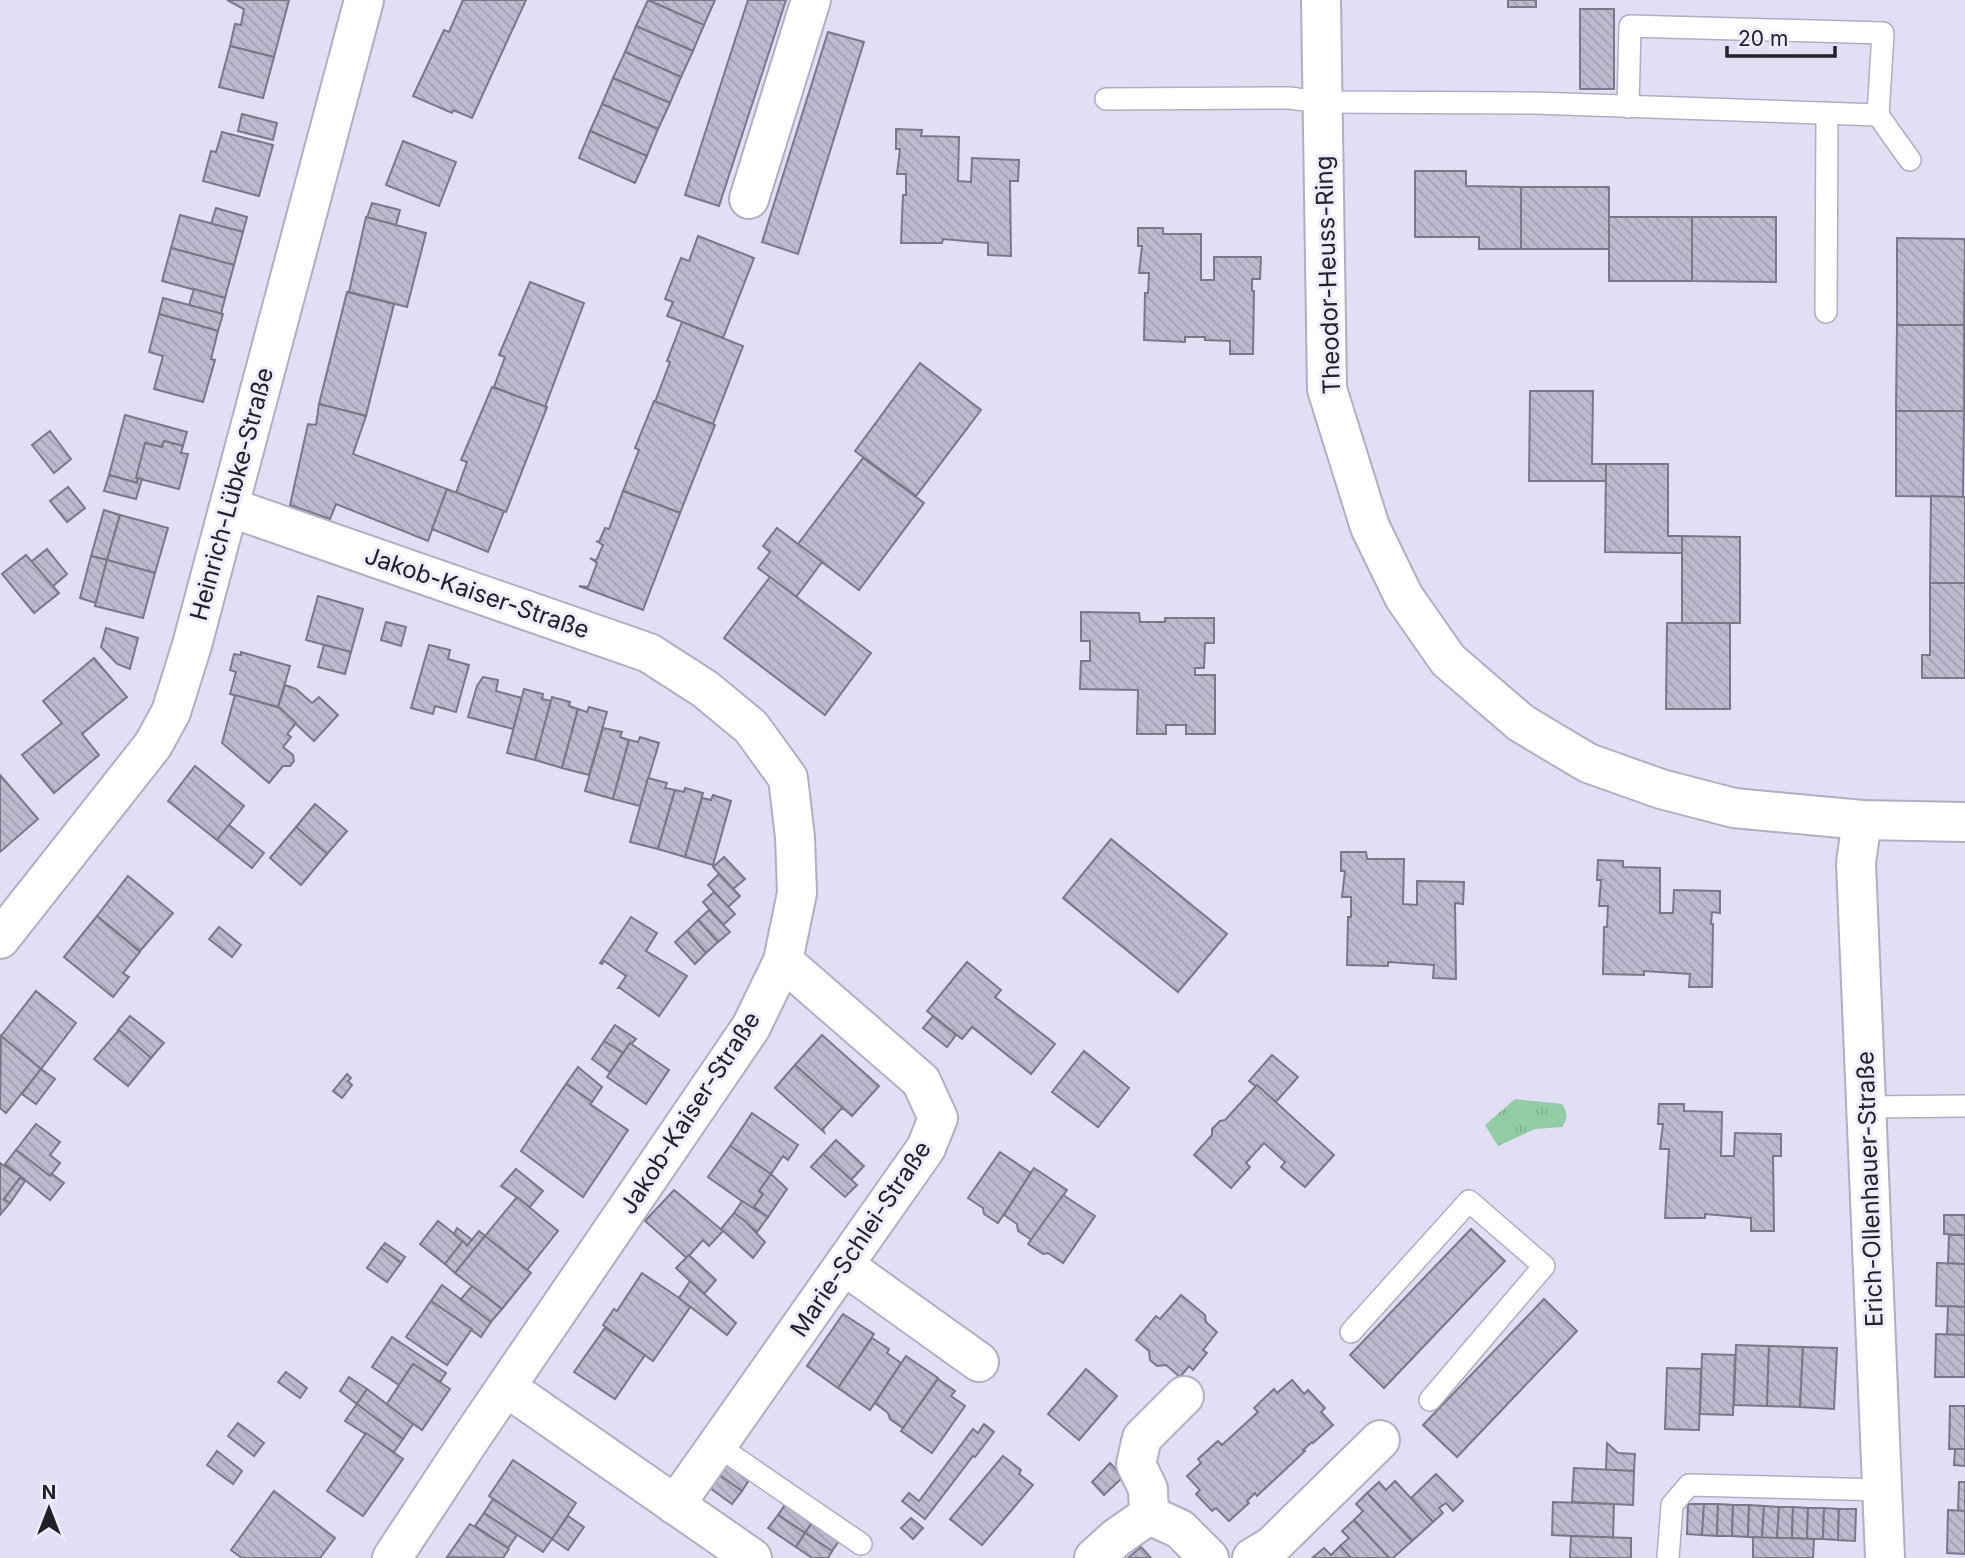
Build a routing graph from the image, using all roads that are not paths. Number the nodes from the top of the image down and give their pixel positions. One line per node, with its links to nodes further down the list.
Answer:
1 (364, 0): 12 (street, Heinrich-Lübke-Straße)
2 (811, 0): 10 (street)
3 (1321, 0): 5 (street, Theodor-Heuss-Ring)
4 (1106, 99): 5 (lane)
5 (1322, 102): 6 (lane); 13 (street, Theodor-Heuss-Ring)
6 (1628, 107): 7 (lane); 8 (lane)
7 (1827, 113): 8 (lane); 11 (lane)
8 (1878, 115): 9 (lane)
9 (1910, 160)
10 (749, 199)
11 (1826, 312)
12 (229, 507): 15 (street, Heinrich-Lübke-Straße); 16 (street, Jakob-Kaiser-Straße)
13 (1862, 820): 14 (street, Theodor-Heuss-Ring); 17 (street, Erich-Ollenhauer-Straße)
14 (1965, 822)
15 (0, 939)
16 (783, 961): 19 (street, Marie-Schlei-Straße); 22 (street, Jakob-Kaiser-Straße)
17 (1867, 1107): 18 (lane); 27 (street, Erich-Ollenhauer-Straße)
18 (1965, 1107)
19 (845, 1266): 21 (street); 26 (street, Marie-Schlei-Straße)
20 (1351, 1332): 24 (lane)
21 (979, 1362)
22 (506, 1387): 28 (street); 31 (street, Jakob-Kaiser-Straße)
23 (1184, 1396): 29 (street)
24 (1430, 1400)
25 (1380, 1440): 35 (street)
26 (718, 1446): 28 (street, Marie-Schlei-Straße); 30 (lane)
27 (1883, 1490): 36 (lane); 37 (street, Erich-Ollenhauer-Straße)
28 (676, 1505): 32 (street)
29 (1149, 1515): 33 (street); 34 (street)
30 (861, 1544)
31 (392, 1558)
32 (752, 1558)
33 (1094, 1558)
34 (1209, 1558)
35 (1252, 1558)
36 (1668, 1558)
37 (1885, 1558)

